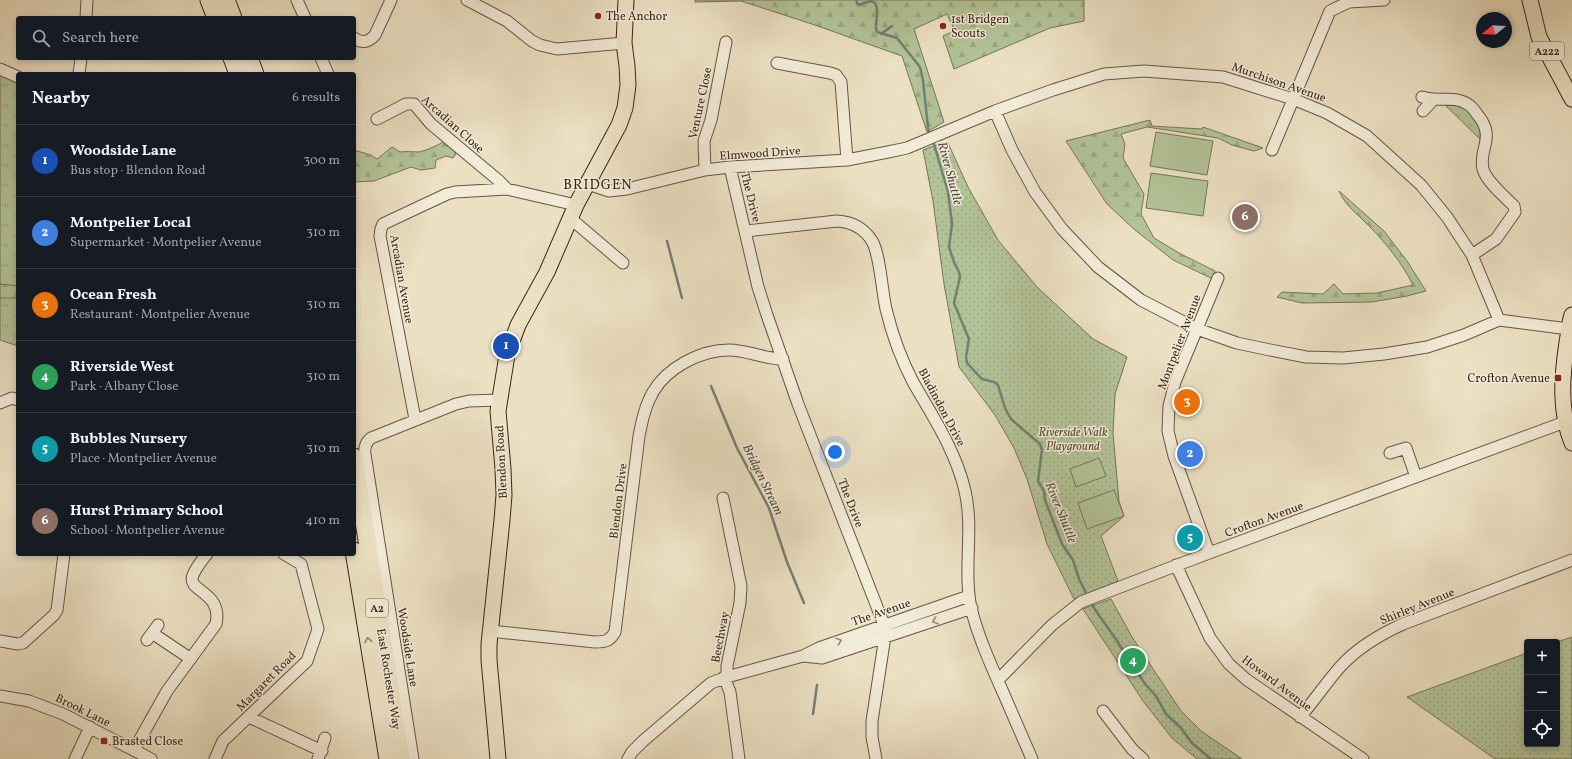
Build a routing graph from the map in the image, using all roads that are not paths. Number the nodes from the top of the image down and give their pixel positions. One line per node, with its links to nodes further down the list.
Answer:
1 (88, 0): 10 (street)
2 (209, 0): 11 (highway)
3 (226, 0): 12 (highway)
4 (297, 0): 13 (street)
5 (391, 0): 14 (street)
6 (467, 0): 16 (street)
7 (626, 0): 16 (main road, Blendon Road)
8 (1384, 0): 28 (street)
9 (1530, 0): 29 (main road, A222)
10 (86, 16)
11 (215, 16)
12 (232, 16)
13 (304, 16)
14 (356, 39)
15 (726, 42): 37 (street, Venture Close)
16 (624, 43): 38 (main road, Blendon Road)
17 (81, 60): 23 (street)
18 (233, 60): 24 (highway)
19 (250, 60): 25 (highway)
20 (322, 60): 26 (street)
21 (776, 63): 35 (street)
22 (0, 69): 27 (street)
23 (80, 72)
24 (237, 72)
25 (254, 72)
26 (327, 72)
27 (16, 76)
28 (1293, 99): 30 (street, Murchison Avenue); 34 (street); 42 (street, Murchison Avenue)
29 (1572, 99)
30 (995, 111): 33 (street, Murchison Avenue); 47 (street)
31 (1423, 111): 42 (street)
32 (376, 119): 39 (street, Arcadian Close)
33 (934, 137): 35 (street, Elmwood Drive)
34 (1272, 150)
35 (847, 160): 36 (street, Elmwood Drive)
36 (730, 167): 37 (street, Elmwood Drive); 41 (street, The Drive)
37 (705, 170): 38 (street, Elmwood Drive)
38 (588, 184): 40 (main road, Blendon Road)
39 (507, 189): 40 (street, Arcadian Avenue); 52 (street, Arcadian Avenue)
40 (573, 211): 43 (street); 50 (main road, Blendon Road)
41 (746, 231): 48 (street, The Drive); 66 (street, Bladindon Drive)
42 (1472, 255): 45 (street, Murchison Avenue)
43 (623, 264)
44 (1218, 278): 47 (street, Montpelier Avenue)
45 (1499, 320): 46 (street); 47 (street)
46 (1571, 322): 53 (main road)
47 (1197, 329): 59 (street, Montpelier Avenue)
48 (783, 359): 68 (street, The Drive); 69 (street, Blendon Drive)
49 (16, 399): 51 (street)
50 (499, 400): 52 (street, Woodside Lane); 69 (main road, Blendon Road)
51 (0, 403)
52 (415, 419): 92 (street, Woodside Lane)
53 (1565, 422): 54 (main road); 57 (street, Crofton Avenue)
54 (1572, 443)
55 (1390, 453): 57 (street)
56 (356, 470): 91 (highway, East Rochester Way / A2)
57 (1416, 477): 59 (street, Crofton Avenue)
58 (723, 498): 75 (street, Beechway)
59 (1209, 553): 65 (street, Crofton Avenue)
60 (64, 556): 72 (street)
61 (206, 556): 74 (street)
62 (287, 556): 80 (street, Margaret Road)
63 (355, 556): 76 (highway, East Rochester Way / A2, one-way to 63)
64 (1572, 560): 81 (street, Shirley Avenue)
65 (1176, 565): 77 (street, Crofton Avenue); 81 (street, Howard Avenue)
66 (969, 596): 67 (street, Bladindon Drive); 68 (street, The Avenue)
67 (972, 608): 71 (street, The Avenue, one-way to 71); 77 (street, Bladindon Drive)
68 (885, 624): 71 (street, The Drive); 73 (street, The Avenue, one-way to 68)
69 (490, 631): 93 (main road, Blendon Road)
70 (152, 633): 74 (street)
71 (886, 637): 73 (street, The Avenue); 96 (street, The Drive)
72 (0, 641)
73 (803, 656): 75 (street, The Avenue)
74 (191, 659): 84 (street)
75 (726, 677): 94 (street, Beechway); 95 (street)
76 (375, 678): 89 (highway); 90 (highway, A2)
77 (998, 680): 97 (street, Bladindon Drive)
78 (0, 696): 82 (street, Brook Lane)
79 (1103, 712): 98 (street)
80 (249, 717): 85 (street); 88 (street, Margaret Road)
81 (1300, 717): 99 (street, Howard Avenue)
82 (90, 727): 84 (street, Brook Lane); 86 (street)
83 (325, 738): 85 (street)
84 (134, 750): 87 (street, Brook Lane)
85 (320, 755)
86 (75, 759)
87 (151, 759)
88 (215, 759)
89 (382, 759)
90 (388, 759)
91 (401, 759)
92 (413, 759)
93 (498, 759)
94 (628, 759)
95 (739, 759)
96 (876, 759)
97 (1032, 759)
98 (1143, 759)
99 (1363, 759)

